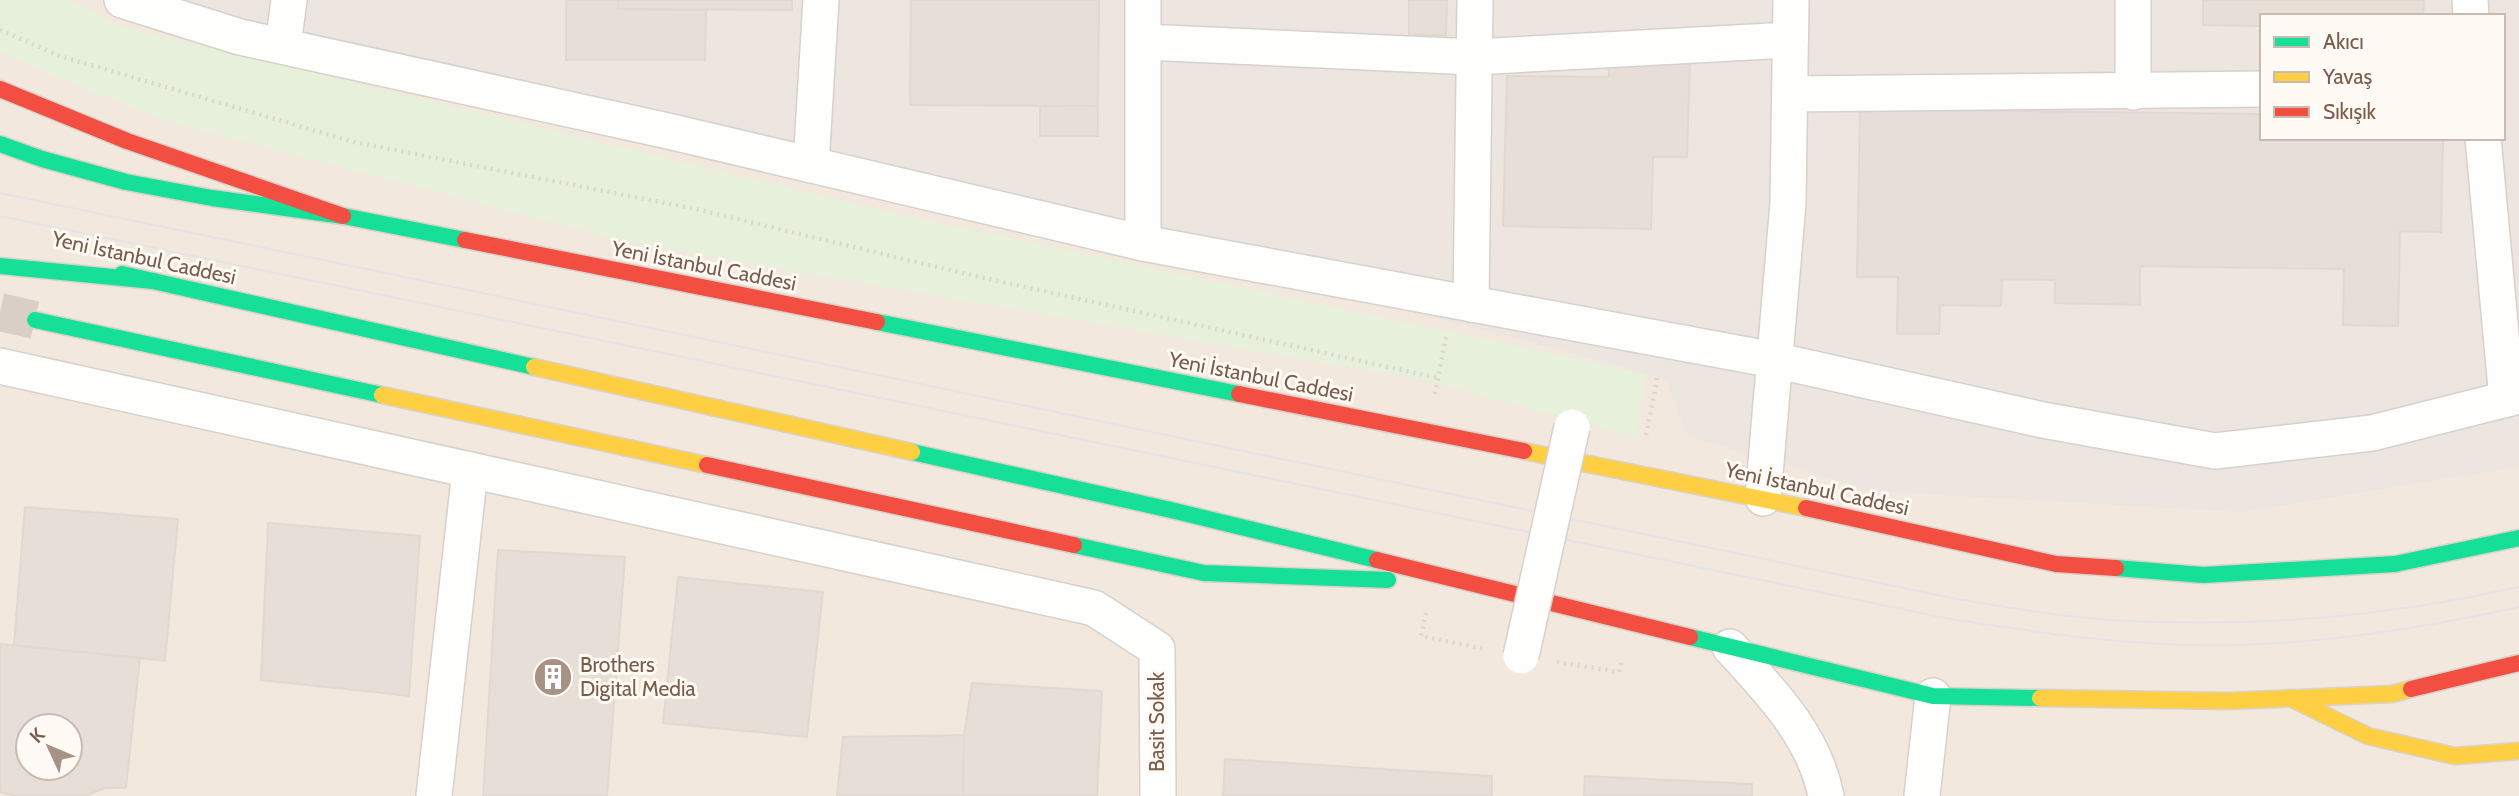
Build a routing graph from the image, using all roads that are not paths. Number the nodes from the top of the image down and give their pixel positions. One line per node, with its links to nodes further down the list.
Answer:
1 (122, 0): 10 (street)
2 (289, 0): 10 (street)
3 (821, 0): 18 (street)
4 (1143, 0): 9 (street)
5 (1475, 0): 11 (street)
6 (1791, 0): 8 (street)
7 (2133, 0): 14 (street)
8 (1790, 40): 11 (street); 15 (street)
9 (1144, 42): 11 (street); 20 (street)
10 (283, 46): 18 (street)
11 (1474, 57): 24 (street)
12 (0, 89): 19 (main road)
13 (2260, 89): 14 (street)
14 (2133, 92): 15 (street)
15 (1790, 94): 26 (street)
16 (2483, 140): 28 (street)
17 (0, 144): 19 (main road, Yeni İstanbul Caddesi)
18 (811, 165): 20 (street)
19 (343, 216): 31 (main road, Yeni İstanbul Caddesi)
20 (1143, 243): 24 (street)
21 (13, 251): 23 (main road, Yeni İstanbul Caddesi)
22 (0, 266): 23 (main road)
23 (153, 281): 33 (main road, Yeni İstanbul Caddesi)
24 (1462, 302): 26 (street)
25 (35, 320): 33 (main road, Yeni İstanbul Caddesi)
26 (1774, 359): 28 (street); 31 (street)
27 (0, 366): 30 (street)
28 (2513, 397)
29 (1572, 427): 35 (street, bridge)
30 (470, 470): 40 (street); 41 (street, Basit Sokak)
31 (1763, 498): 32 (main road, Yeni İstanbul Caddesi)
32 (2519, 538)
33 (1467, 582): 34 (main road, Yeni İstanbul Caddesi)
34 (1730, 647): 37 (main road, Yeni İstanbul Caddesi); 42 (street)
35 (1521, 656)
36 (2519, 663): 38 (main road, Yeni İstanbul Caddesi)
37 (1933, 696): 38 (main road, Yeni İstanbul Caddesi); 43 (street)
38 (2290, 698): 39 (main road)
39 (2519, 751)
40 (434, 796)
41 (1158, 796)
42 (1826, 796)
43 (1922, 796)

